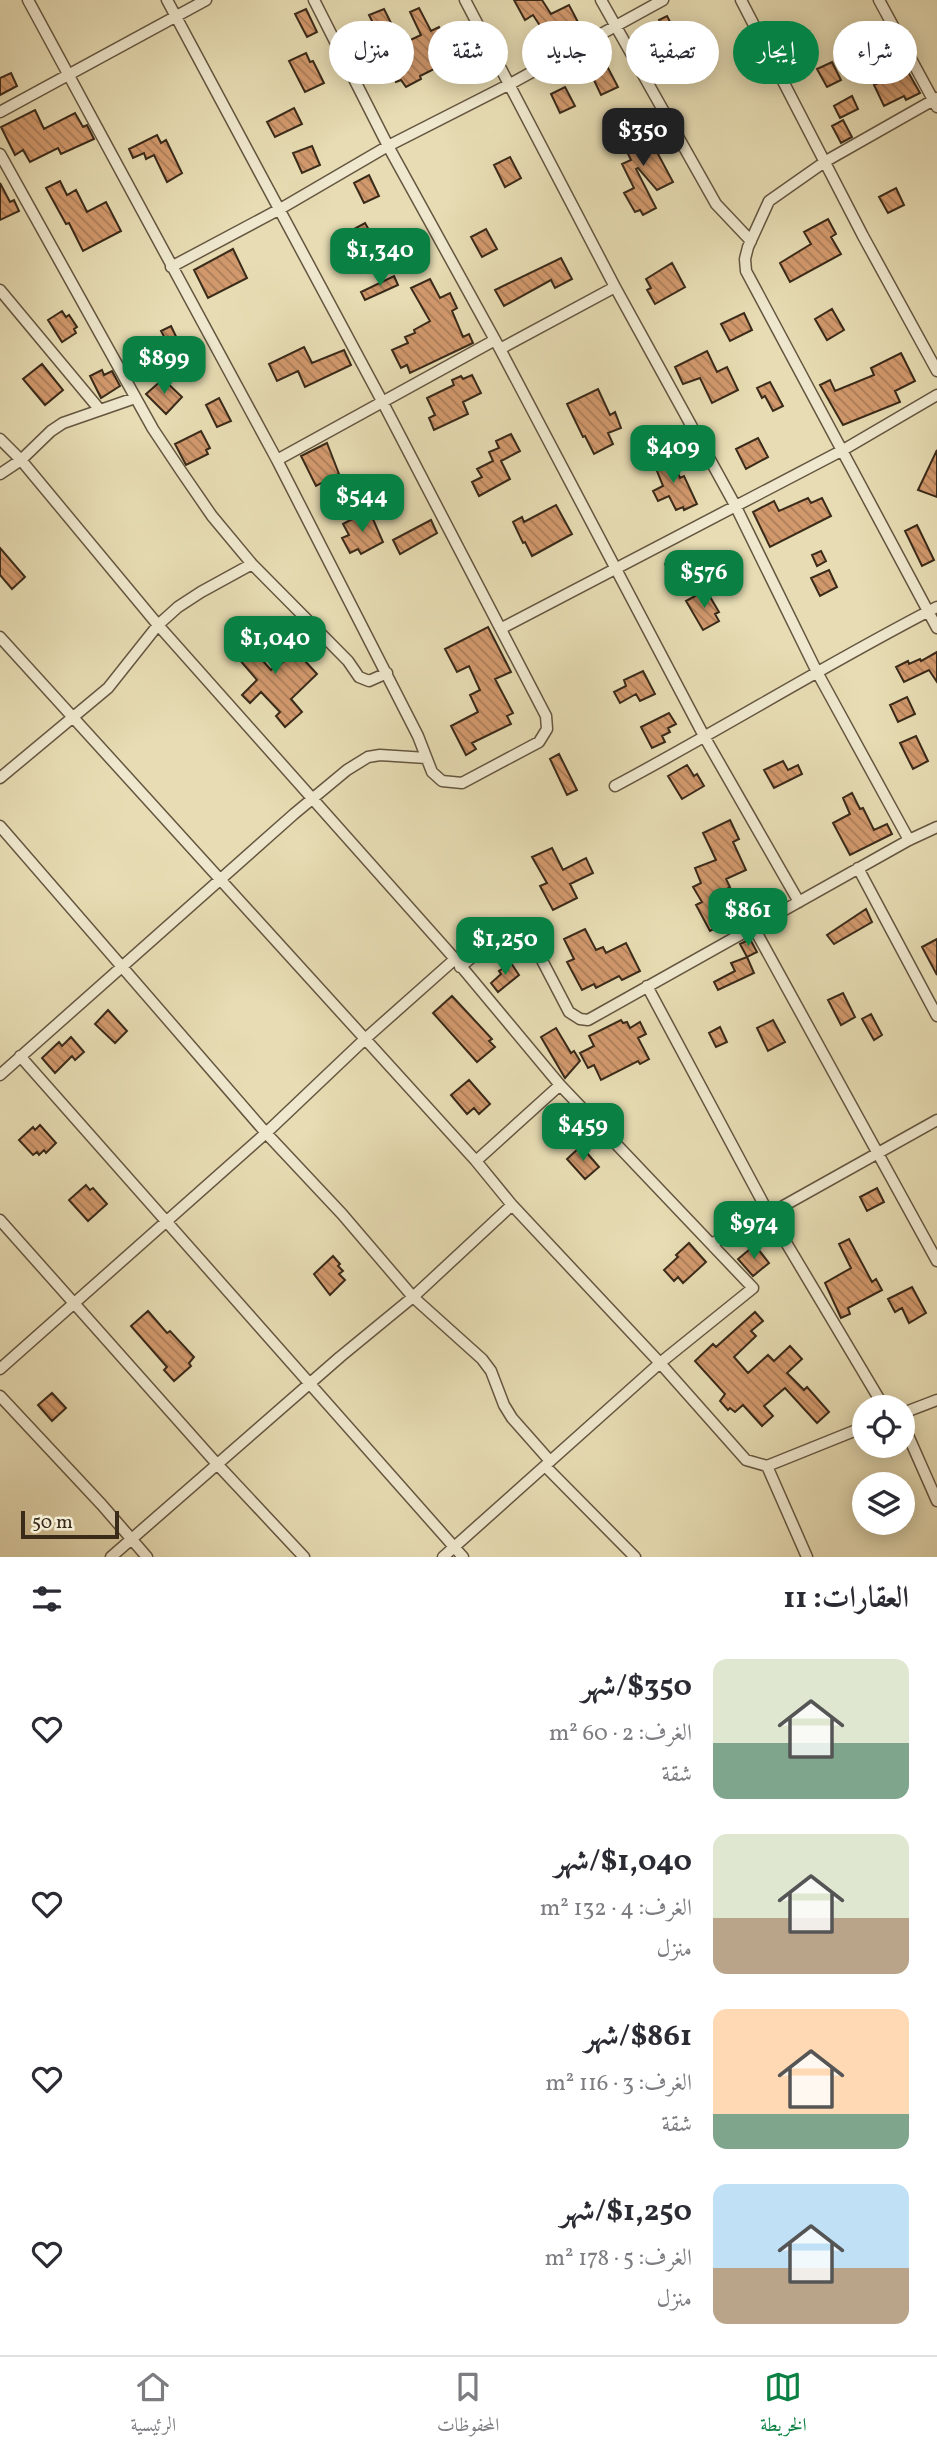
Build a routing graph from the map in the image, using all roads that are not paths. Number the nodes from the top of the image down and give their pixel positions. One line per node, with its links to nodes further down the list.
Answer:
1 (28, 0): 12 (street)
2 (167, 0): 10 (street)
3 (206, 0): 10 (street)
4 (314, 0): 16 (street)
5 (465, 0): 13 (street)
6 (601, 0): 11 (street)
7 (663, 0): 11 (street)
8 (741, 0): 18 (street)
9 (879, 0): 14 (street)
10 (176, 17): 12 (street); 19 (street)
11 (616, 27): 13 (street); 20 (street)
12 (67, 73): 15 (street); 21 (street)
13 (510, 84): 16 (street); 22 (street)
14 (936, 102): 18 (street)
15 (0, 112)
16 (388, 146): 19 (street); 24 (street)
17 (0, 154): 27 (street)
18 (826, 161): 20 (street); 25 (street)
19 (280, 209): 21 (street); 28 (street)
20 (751, 241): 31 (street)
21 (171, 267): 33 (street)
22 (615, 287): 24 (street); 35 (street)
23 (0, 290): 29 (street)
24 (497, 344): 28 (street); 37 (street)
25 (937, 371)
26 (937, 396): 31 (street)
27 (135, 398): 29 (street); 36 (street)
28 (382, 401): 33 (street); 40 (street)
29 (100, 410): 32 (street)
30 (0, 439): 32 (street)
31 (843, 450): 35 (street); 38 (street)
32 (21, 460): 34 (street); 39 (street)
33 (277, 460): 44 (street)
34 (0, 474)
35 (735, 505): 37 (street); 43 (street)
36 (252, 564): 39 (street); 44 (street)
37 (615, 569): 40 (street); 46 (street)
38 (933, 609): 41 (street); 43 (street)
39 (158, 625): 45 (street); 50 (street)
40 (502, 628): 47 (street)
41 (937, 628)
42 (0, 637): 45 (street)
43 (817, 672): 46 (street); 53 (street)
44 (387, 673): 47 (street)
45 (73, 716): 48 (street); 55 (street)
46 (705, 738): 49 (street); 56 (street)
47 (426, 758): 50 (street)
48 (0, 778)
49 (615, 786)
50 (312, 799): 55 (street); 58 (street)
51 (0, 826): 59 (street)
52 (937, 827): 53 (street)
53 (909, 840): 54 (street)
54 (858, 868): 56 (street); 61 (street)
55 (219, 880): 59 (street); 62 (street)
56 (799, 902): 57 (street)
57 (754, 928): 60 (street); 68 (street)
58 (458, 963): 60 (street); 62 (street); 65 (street)
59 (122, 968): 63 (street); 67 (street)
60 (646, 986): 71 (street)
61 (937, 1016)
62 (365, 1039): 67 (street); 69 (street)
63 (20, 1056): 64 (street); 73 (street)
64 (0, 1075)
65 (560, 1085): 69 (street); 74 (street)
66 (937, 1120): 68 (street)
67 (266, 1133): 73 (street); 76 (street)
68 (876, 1153): 71 (street); 75 (street)
69 (476, 1161): 70 (street)
70 (512, 1205): 76 (street); 78 (street)
71 (769, 1214): 74 (street); 81 (street)
72 (0, 1220): 77 (street)
73 (166, 1221): 77 (street); 80 (street)
74 (710, 1244): 78 (street)
75 (937, 1261)
76 (413, 1297): 80 (street); 87 (street)
77 (74, 1304): 79 (street); 88 (street)
78 (660, 1363): 87 (street); 89 (street)
79 (0, 1369)
80 (310, 1383): 88 (street); 92 (street)
81 (877, 1395)
82 (0, 1396): 91 (street)
83 (937, 1400): 84 (street)
84 (915, 1408)
85 (852, 1432): 89 (street)
86 (915, 1451): 90 (street)
87 (548, 1463): 92 (street); 98 (street)
88 (217, 1464): 91 (street); 95 (street)
89 (767, 1466): 99 (street)
90 (937, 1501)
91 (130, 1539): 93 (street); 94 (street)
92 (454, 1547): 96 (street); 97 (street)
93 (111, 1557)
94 (147, 1557)
95 (304, 1557)
96 (443, 1557)
97 (463, 1557)
98 (635, 1557)
99 (807, 1557)

